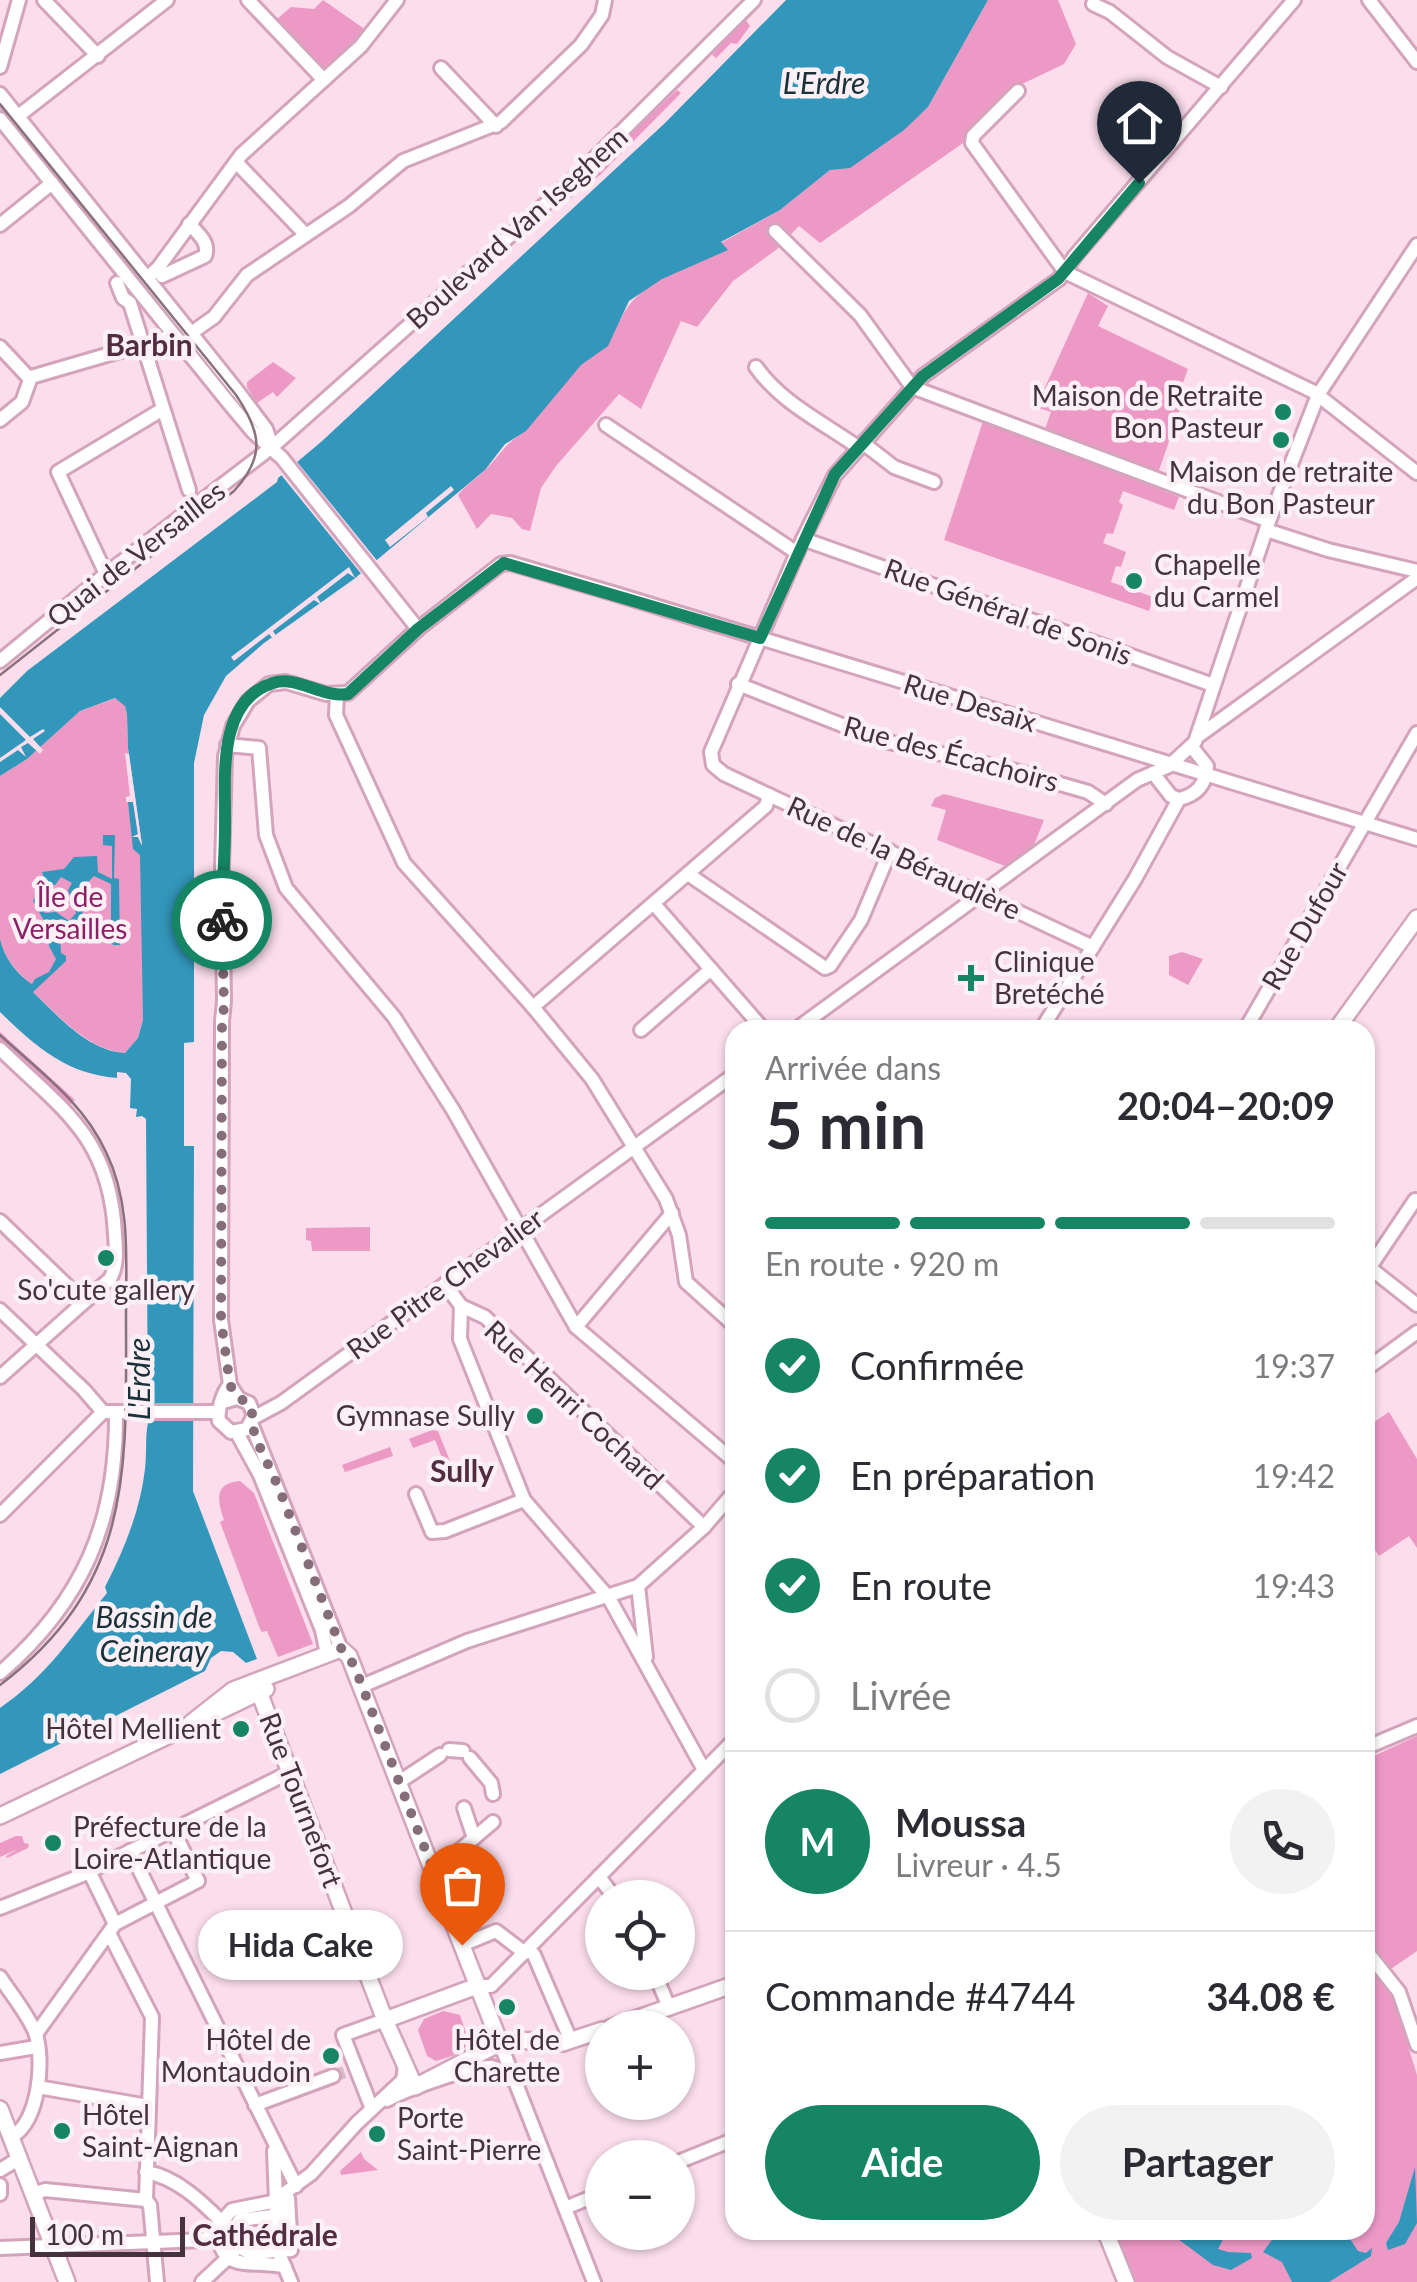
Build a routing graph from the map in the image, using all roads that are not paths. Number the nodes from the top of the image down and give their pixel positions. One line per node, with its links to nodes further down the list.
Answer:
1 (19, 0): 13 (street)
2 (44, 0): 11 (street)
3 (168, 0): 11 (street)
4 (248, 0): 15 (street)
5 (397, 0): 15 (street)
6 (605, 0): 21 (street)
7 (754, 0): 46 (street, Boulevard Van Iseghem)
8 (1294, 0): 16 (street)
9 (1369, 0): 12 (street)
10 (1093, 4): 16 (street)
11 (98, 56): 19 (street)
12 (1417, 62)
13 (0, 67)
14 (441, 68): 21 (street)
15 (323, 79): 22 (street)
16 (1221, 87): 29 (street)
17 (1018, 91): 29 (street)
18 (0, 94): 19 (street)
19 (18, 117): 31 (street)
20 (0, 118): 23 (street)
21 (496, 126): 27 (street)
22 (236, 162): 24 (street); 27 (street)
23 (52, 183): 25 (street); 44 (street)
24 (189, 224): 30 (street); 31 (street)
25 (0, 226)
26 (775, 230): 39 (street)
27 (305, 234): 33 (street)
28 (1417, 245): 40 (street)
29 (1065, 272): 39 (street); 40 (street)
30 (162, 276)
31 (146, 278): 46 (street)
32 (117, 283): 35 (street)
33 (197, 329)
34 (165, 338): 35 (street)
35 (142, 344): 38 (street); 41 (street)
36 (0, 347): 38 (street)
37 (756, 367): 45 (street)
38 (30, 379): 42 (street)
39 (912, 387): 45 (street); 51 (street)
40 (1318, 395): 48 (street); 51 (street)
41 (163, 410): 50 (street); 53 (street)
42 (0, 420)
43 (606, 425): 52 (street, Rue Général de Sonis)
44 (253, 432): 46 (street); 47 (street)
45 (861, 446): 49 (street); 52 (street)
46 (277, 452): 47 (street, Quai de Versailles); 55 (street)
47 (252, 462): 53 (street, Quai de Versailles)
48 (1417, 474)
49 (934, 482)
50 (189, 490)
51 (1267, 525): 54 (street); 59 (street)
52 (800, 546): 56 (street); 59 (street, Rue Général de Sonis)
53 (106, 574): 57 (street, Quai de Versailles)
54 (1417, 575): 62 (street)
55 (418, 629): 56 (street, Rue Desaix); 60 (street)
56 (760, 638): 58 (street); 64 (street, Rue Desaix)
57 (0, 662)
58 (738, 684): 67 (street, Rue de la Béraudière); 69 (street, Rue des Écachoirs)
59 (1213, 685): 62 (street)
60 (337, 695): 63 (street); 79 (street)
61 (1417, 733): 70 (street, Rue Dufour)
62 (1196, 735): 64 (street); 66 (street)
63 (227, 745): 92 (street); 106 (street)
64 (1170, 766): 65 (street); 66 (street, Rue Desaix)
65 (1152, 773): 68 (street); 69 (street)
66 (1206, 776): 68 (street); 70 (street, Rue Desaix)
67 (768, 795): 72 (street, Rue de la Béraudière); 73 (street)
68 (1179, 799): 77 (street)
69 (1106, 804): 74 (street)
70 (1366, 824): 71 (street, Rue Desaix); 83 (street, Rue Dufour)
71 (1417, 839)
72 (890, 851): 73 (street); 74 (street, Rue de la Béraudière)
73 (688, 874): 75 (street)
74 (981, 895): 77 (street, Rue de la Béraudière); 81 (street)
75 (654, 904): 78 (street); 79 (street)
76 (1417, 918): 84 (main road)
77 (1093, 947): 82 (street)
78 (711, 970): 80 (street); 85 (street)
79 (533, 1007): 88 (street)
80 (755, 1020)
81 (809, 1020)
82 (1047, 1020)
83 (1251, 1020)
84 (1343, 1020)
85 (641, 1030)
86 (0, 1049): 96 (street)
87 (725, 1081): 88 (street, Rue Pitre Chevalier)
88 (634, 1147): 90 (street); 92 (street, Rue Pitre Chevalier)
89 (1415, 1200): 93 (street)
90 (672, 1213): 100 (street); 101 (street)
91 (0, 1221): 96 (street)
92 (521, 1229): 95 (street, Rue Pitre Chevalier); 101 (street)
93 (1375, 1256)
94 (1375, 1272): 97 (street)
95 (446, 1284): 98 (street, Rue Henri Cochard); 110 (street, Rue Pitre Chevalier)
96 (84, 1302): 103 (street)
97 (1417, 1305)
98 (461, 1306): 114 (street); 117 (street, Rue Henri Cochard)
99 (0, 1310): 103 (street)
100 (725, 1317)
101 (576, 1326): 112 (street)
102 (1417, 1332): 104 (street)
103 (36, 1344): 105 (street); 109 (street)
104 (1375, 1363)
105 (0, 1378)
106 (230, 1385): 107 (street); 108 (street)
107 (238, 1398): 108 (street); 110 (street)
108 (216, 1409): 109 (street); 111 (street)
109 (110, 1412): 116 (street); 122 (street)
110 (252, 1421): 111 (street); 121 (street)
111 (237, 1433): 121 (street)
112 (725, 1453)
113 (416, 1494): 114 (street)
114 (524, 1500): 119 (street)
115 (725, 1502): 117 (street)
116 (0, 1514)
117 (704, 1527): 118 (street)
118 (638, 1586): 119 (street); 120 (street)
119 (610, 1598): 120 (street); 124 (street)
120 (638, 1639): 128 (street)
121 (339, 1653): 123 (main road); 124 (main road)
122 (0, 1673)
123 (260, 1686): 129 (main road, Rue Tournefort); 133 (main road)
124 (362, 1686): 130 (main road)
125 (1417, 1726): 126 (street)
126 (1375, 1744)
127 (725, 1749): 128 (street)
128 (704, 1770): 140 (street)
129 (290, 1772): 135 (street); 154 (main road, Rue Tournefort)
130 (399, 1782): 131 (street); 139 (main road)
131 (493, 1794)
132 (464, 1808): 136 (street)
133 (0, 1816)
134 (493, 1822): 136 (street)
135 (176, 1828): 137 (street); 143 (street)
136 (474, 1838): 139 (street)
137 (130, 1851): 138 (street); 143 (street)
138 (89, 1872): 142 (street); 144 (street)
139 (434, 1872): 145 (main road)
140 (599, 1877): 141 (street); 146 (street)
141 (601, 1880)
142 (0, 1908)
143 (158, 1908): 144 (street); 166 (street)
144 (112, 1929): 156 (street); 167 (street)
145 (462, 1945): 146 (street); 149 (main road)
146 (526, 1951): 149 (street); 157 (street)
147 (1375, 1962): 159 (street)
148 (0, 1976): 156 (street)
149 (478, 1986): 154 (main road); 158 (main road)
150 (725, 1987): 152 (main road)
151 (662, 1990): 152 (street)
152 (669, 2007): 153 (main road)
153 (661, 2010)
154 (386, 2020): 161 (main road, Rue Tournefort); 169 (street)
155 (585, 2036): 157 (main road)
156 (36, 2041): 160 (street); 164 (street)
157 (571, 2041): 158 (main road)
158 (500, 2043): 163 (main road); 165 (street)
159 (1417, 2045)
160 (0, 2053)
161 (405, 2066): 163 (main road, Rue Tournefort); 169 (street)
162 (333, 2076): 166 (street)
163 (415, 2086): 165 (street); 169 (street)
164 (38, 2087): 167 (street); 170 (street)
165 (522, 2094): 183 (street)
166 (255, 2105): 172 (street)
167 (148, 2106): 176 (street)
168 (0, 2109): 170 (main road)
169 (372, 2109): 180 (street)
170 (12, 2136): 174 (main road)
171 (725, 2143): 173 (street)
172 (274, 2144): 180 (street); 180 (street)
173 (695, 2155)
174 (20, 2158): 175 (street); 179 (main road)
175 (0, 2170)
176 (146, 2172): 181 (street); 185 (street)
177 (0, 2185): 178 (street)
178 (0, 2194)
179 (34, 2194): 181 (street); 188 (main road)
180 (287, 2197): 184 (street); 185 (street); 191 (street)
181 (146, 2200): 187 (street)
182 (585, 2200): 183 (street)
183 (565, 2208): 196 (street)
184 (275, 2215): 190 (street); 191 (street)
185 (220, 2224): 187 (street); 190 (street)
186 (1109, 2240): 197 (main road)
187 (153, 2242): 188 (street); 193 (street)
188 (54, 2245): 189 (street); 192 (main road)
189 (0, 2248)
190 (234, 2253): 191 (street); 194 (street)
191 (286, 2255): 195 (street)
192 (68, 2282)
193 (156, 2282)
194 (202, 2282)
195 (291, 2282)
196 (594, 2282)
197 (1126, 2282)

